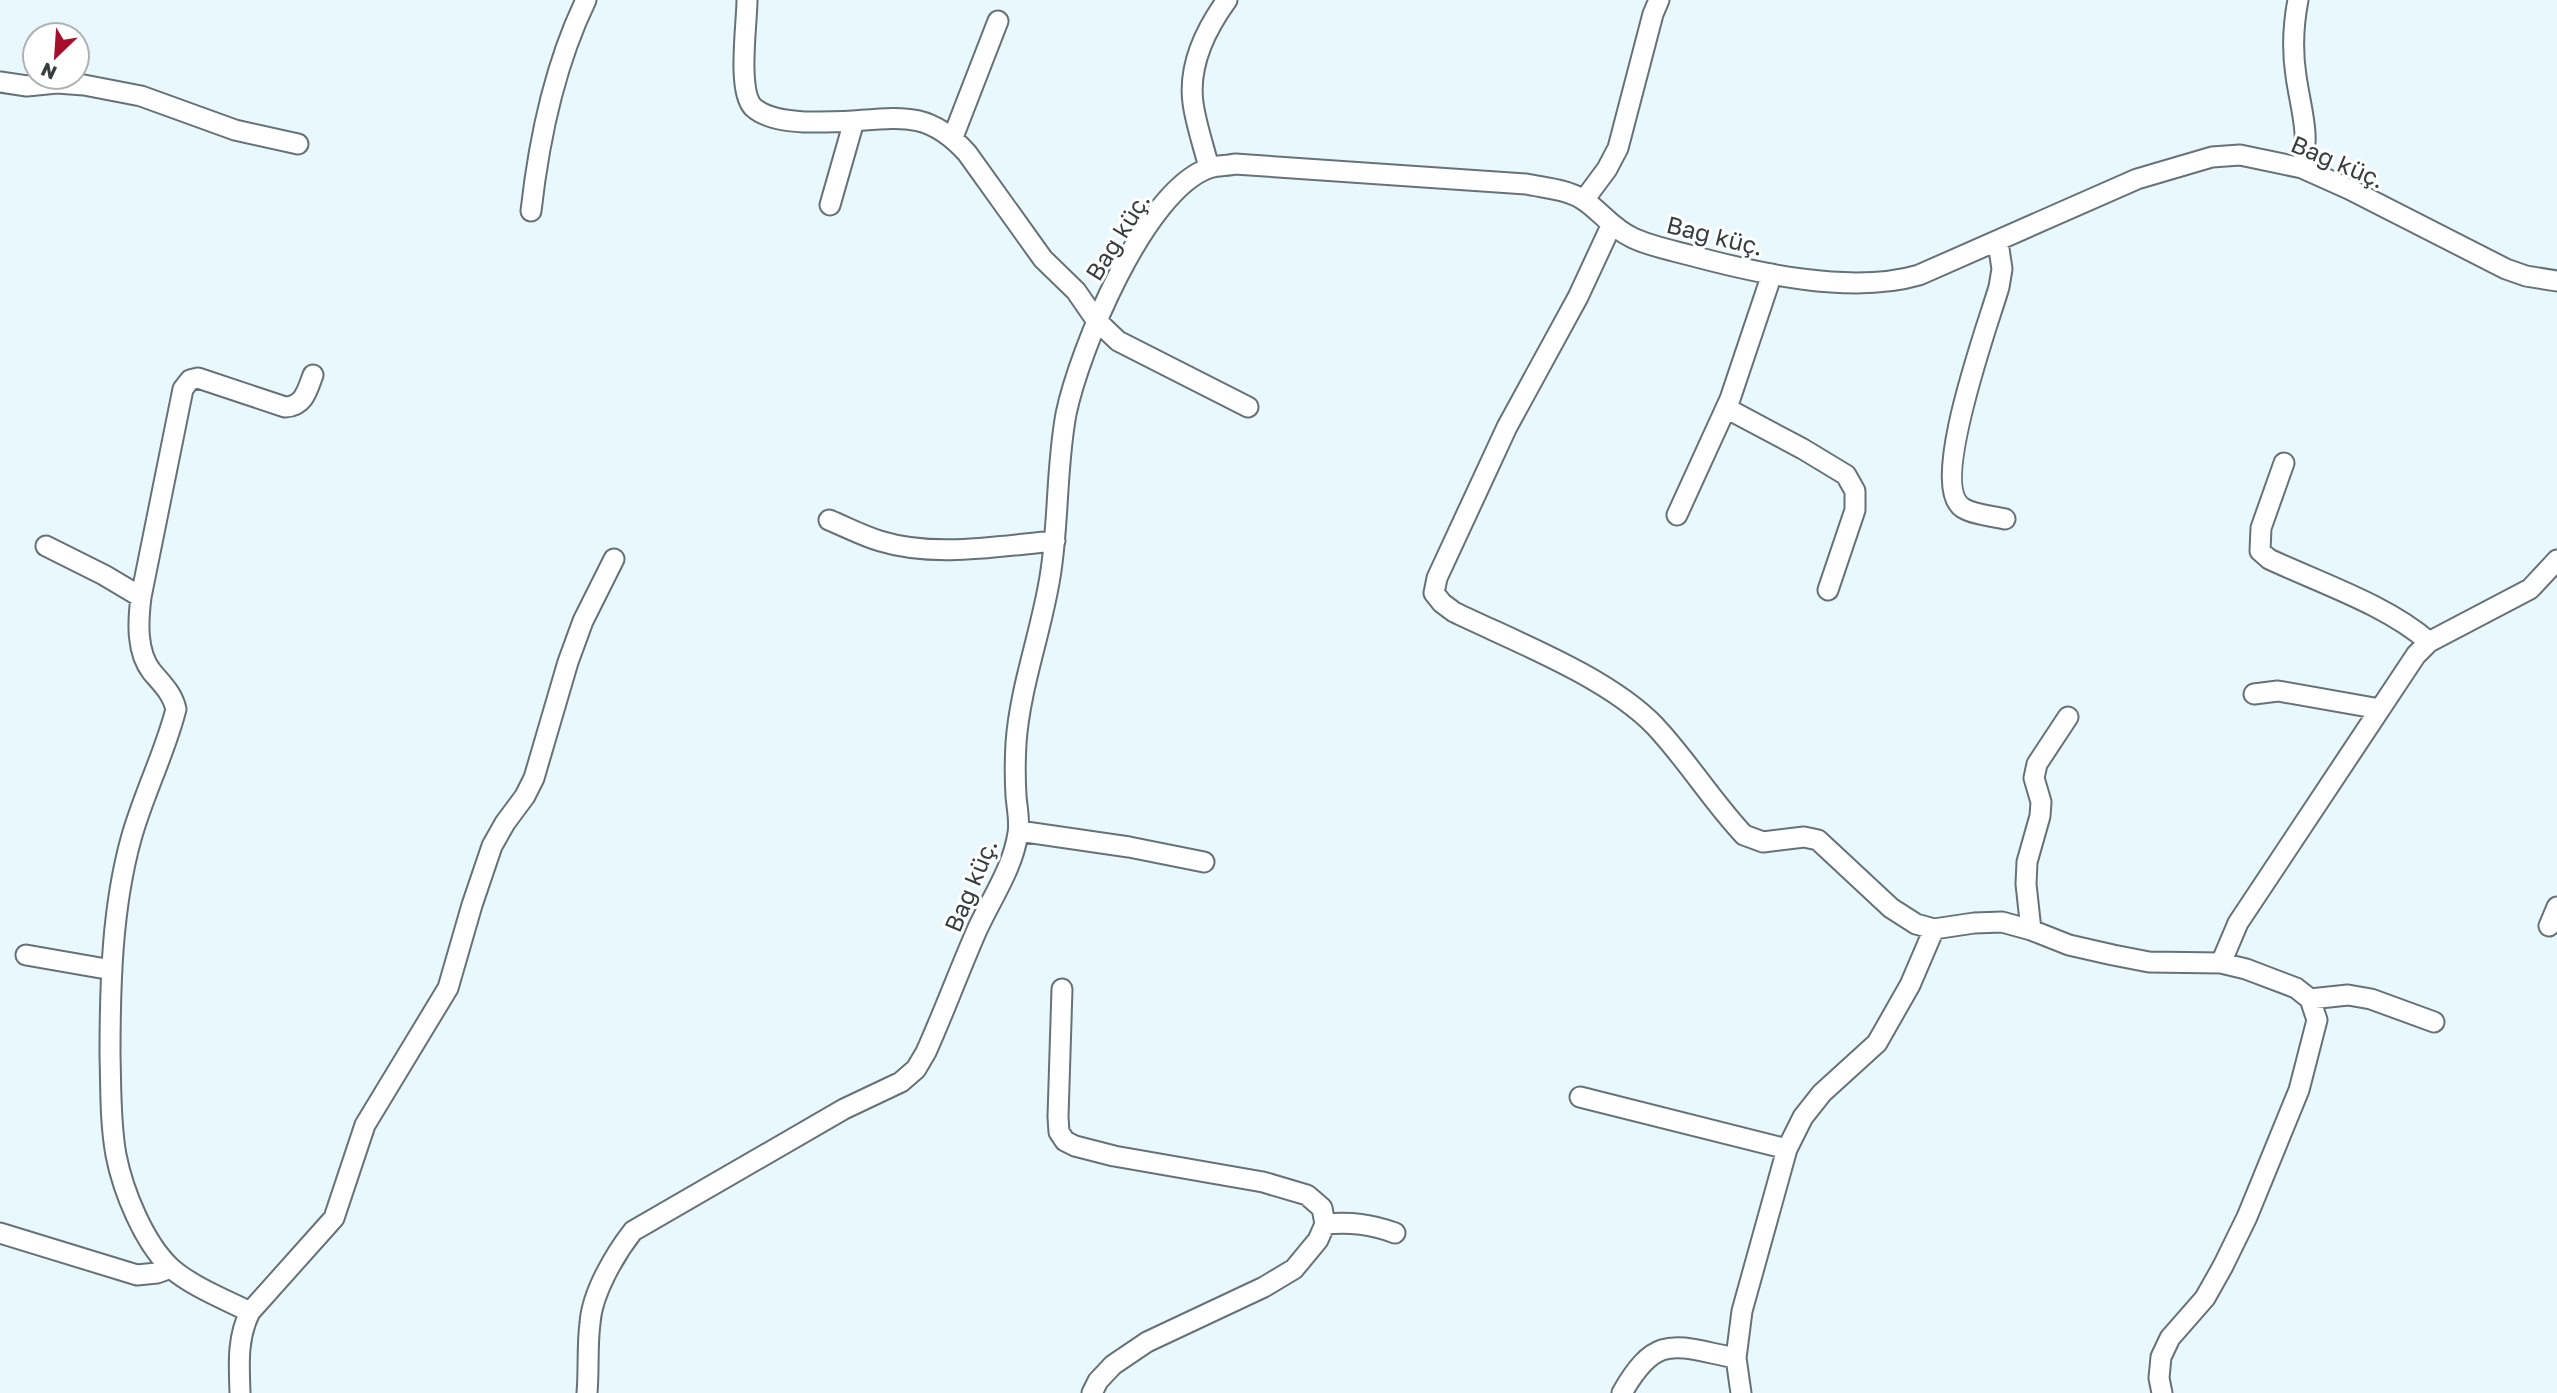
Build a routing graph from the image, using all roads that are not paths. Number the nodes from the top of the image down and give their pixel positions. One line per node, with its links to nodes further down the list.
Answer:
1 (586, 0): 15 (street)
2 (747, 0): 8 (street)
3 (1227, 0): 11 (street)
4 (1659, 0): 13 (street)
5 (2298, 0): 12 (street)
6 (998, 21): 9 (street)
7 (0, 82): 10 (street)
8 (854, 121): 9 (street); 14 (street)
9 (953, 137): 20 (street)
10 (298, 144)
11 (1209, 168): 13 (street, Bağ küç.); 20 (street, Bağ küç.)
12 (2302, 168): 17 (street, Bağ küç.); 19 (street, Bağ küç.)
13 (1584, 200): 16 (street, Bağ küç.)
14 (830, 205)
15 (531, 211)
16 (1611, 226): 18 (street, Bağ küç.); 42 (street)
17 (1998, 242): 18 (street, Bağ küç.); 26 (street)
18 (1772, 274): 23 (street)
19 (2557, 281)
20 (1096, 320): 22 (street); 28 (street, Bağ küç.)
21 (313, 375): 33 (street)
22 (1248, 407)
23 (1726, 408): 25 (street); 32 (street)
24 (2284, 463): 34 (street)
25 (1677, 515)
26 (2005, 519)
27 (829, 520): 28 (street)
28 (1055, 541): 38 (street, Bağ küç.)
29 (46, 546): 33 (street)
30 (614, 559): 56 (street)
31 (2557, 560): 34 (street)
32 (1828, 590)
33 (141, 597): 46 (street)
34 (2429, 642): 36 (street)
35 (2254, 694): 36 (street)
36 (2380, 709): 45 (street)
37 (2068, 717): 43 (street)
38 (1019, 831): 39 (street); 59 (street, Bağ küç.)
39 (1205, 862)
40 (2557, 907): 41 (street)
41 (2549, 926)
42 (1934, 929): 43 (street); 51 (street)
43 (2031, 930): 45 (street)
44 (26, 956): 46 (street)
45 (2221, 963): 48 (street)
46 (112, 970): 55 (street)
47 (1062, 989): 52 (street)
48 (2310, 999): 49 (street); 63 (street)
49 (2434, 1022)
50 (1580, 1097): 51 (street)
51 (1787, 1149): 57 (street)
52 (1325, 1224): 54 (street); 60 (street)
53 (0, 1233): 55 (street)
54 (1395, 1233)
55 (172, 1268): 56 (street)
56 (250, 1312): 58 (street)
57 (1736, 1358): 61 (street); 62 (street)
58 (240, 1393)
59 (587, 1393)
60 (1091, 1393)
61 (1622, 1393)
62 (1741, 1393)
63 (2162, 1393)

